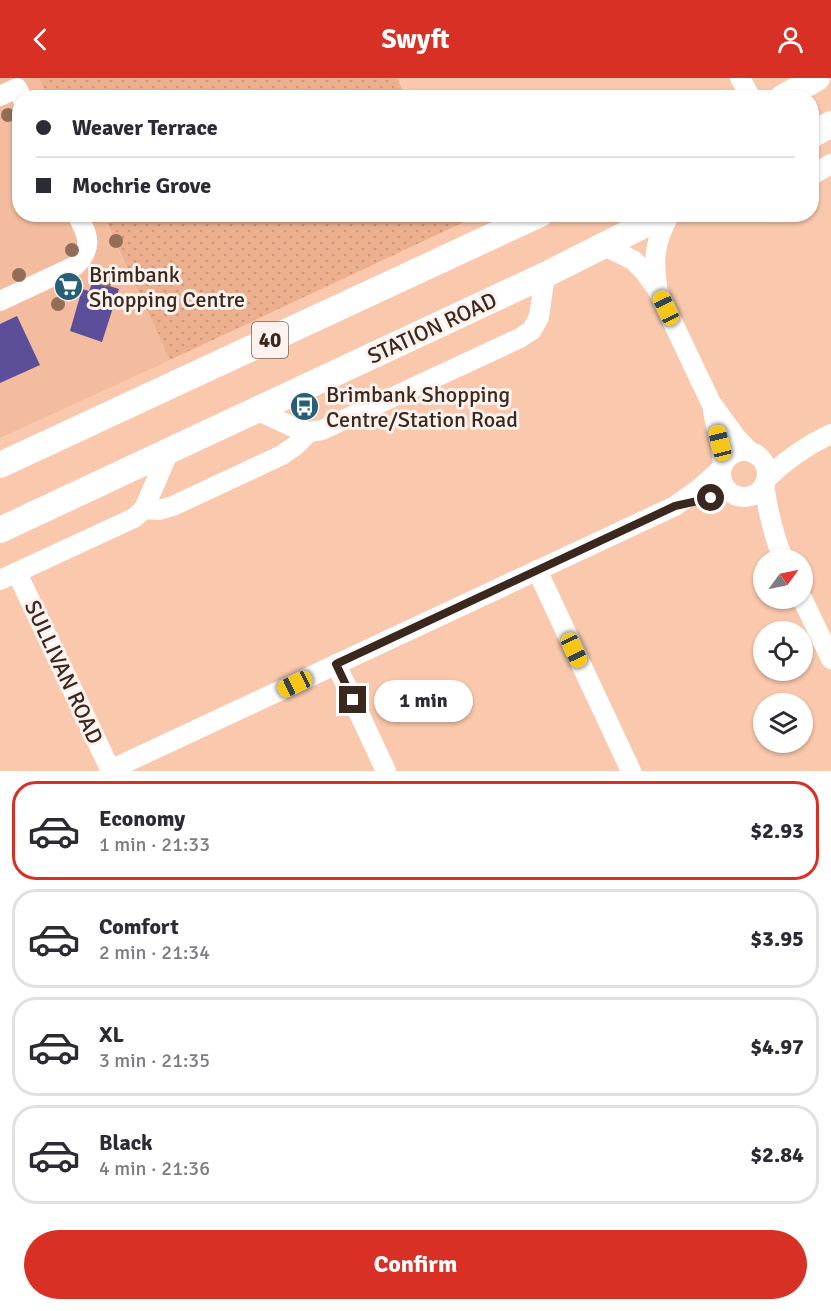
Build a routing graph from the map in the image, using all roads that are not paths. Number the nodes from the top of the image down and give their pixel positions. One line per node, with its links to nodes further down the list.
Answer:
1 (817, 78): 2 (main road)
2 (796, 90)
3 (81, 222): 10 (street)
4 (523, 222): 17 (main road, 40)
5 (652, 222): 7 (main road, STATION ROAD)
6 (665, 222): 9 (street)
7 (604, 246): 8 (main road, STATION ROAD); 9 (street)
8 (545, 275): 12 (main road, STATION ROAD); 13 (street)
9 (657, 289): 11 (street)
10 (0, 301)
11 (711, 404): 16 (street); 18 (street)
12 (256, 410): 13 (street); 15 (main road, STATION ROAD)
13 (309, 432): 22 (street)
14 (823, 438): 16 (street); 19 (street)
15 (169, 451): 22 (street); 23 (main road, STATION ROAD)
16 (751, 452): 18 (street); 19 (street)
17 (0, 465)
18 (722, 466): 20 (street); 21 (street)
19 (766, 482): 20 (street); 24 (street)
20 (736, 496): 21 (street); 25 (street)
21 (675, 506): 26 (street)
22 (144, 509): 27 (street)
23 (0, 530)
24 (779, 549)
25 (779, 549)
26 (537, 570): 30 (street); 33 (street)
27 (8, 576): 31 (street, SULLIVAN ROAD)
28 (807, 609): 29 (street)
29 (831, 659)
30 (336, 664): 31 (street); 32 (street)
31 (111, 770)
32 (386, 771)
33 (631, 771)

